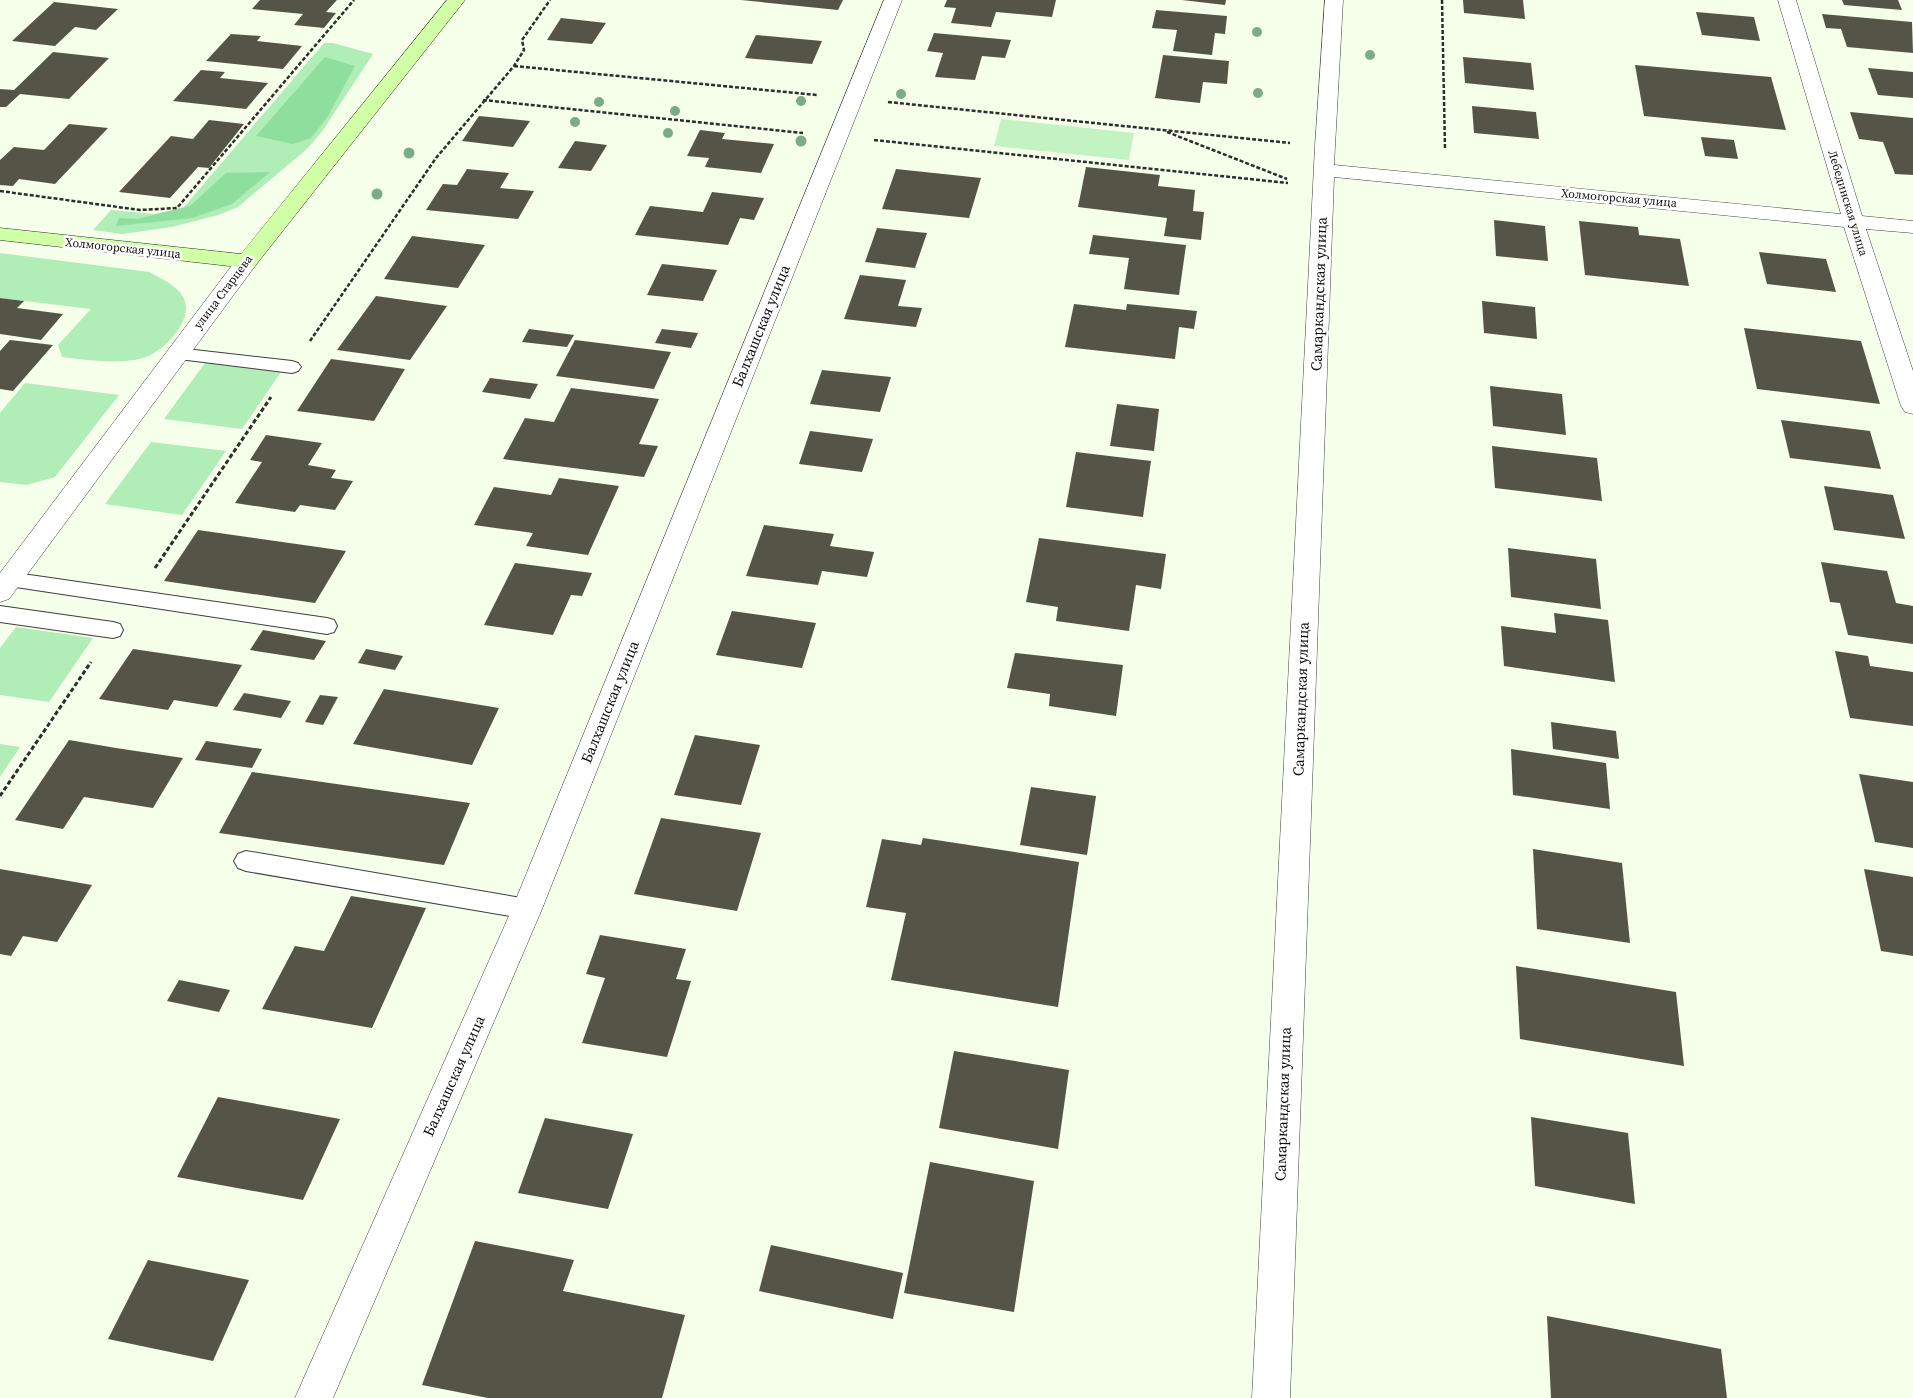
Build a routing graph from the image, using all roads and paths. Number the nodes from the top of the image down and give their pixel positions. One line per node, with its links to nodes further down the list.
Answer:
1 (354, 0): 11 (path)
2 (456, 0): 15 (main road, улица Старцева)
3 (893, 0): 8 (street, Балхашская улица)
4 (1334, 0): 9 (street, Самаркандская улица)
5 (1442, 0): 10 (path)
6 (1787, 0): 12 (street, Лебединская улица)
7 (483, 100): 8 (path)
8 (837, 136): 9 (path); 24 (street, Балхашская улица)
9 (1319, 172): 9 (path); 10 (street, Холмогорская улица); 26 (street, Самаркандская улица)
10 (1446, 182): 12 (street, Холмогорская улица)
11 (0, 191)
12 (1853, 221): 13 (street, Холмогорская улица); 18 (street, Лебединская улица)
13 (1913, 226)
14 (0, 234): 15 (main road, Холмогорская улица)
15 (247, 261): 16 (street, улица Старцева)
16 (177, 354): 17 (lane); 19 (street, улица Старцева)
17 (292, 367)
18 (1913, 406)
19 (5, 585): 21 (lane)
20 (0, 614): 22 (lane)
21 (327, 626)
22 (113, 630)
23 (246, 861): 24 (lane)
24 (527, 909): 25 (street, Балхашская улица)
25 (314, 1398)
26 (1271, 1398)

